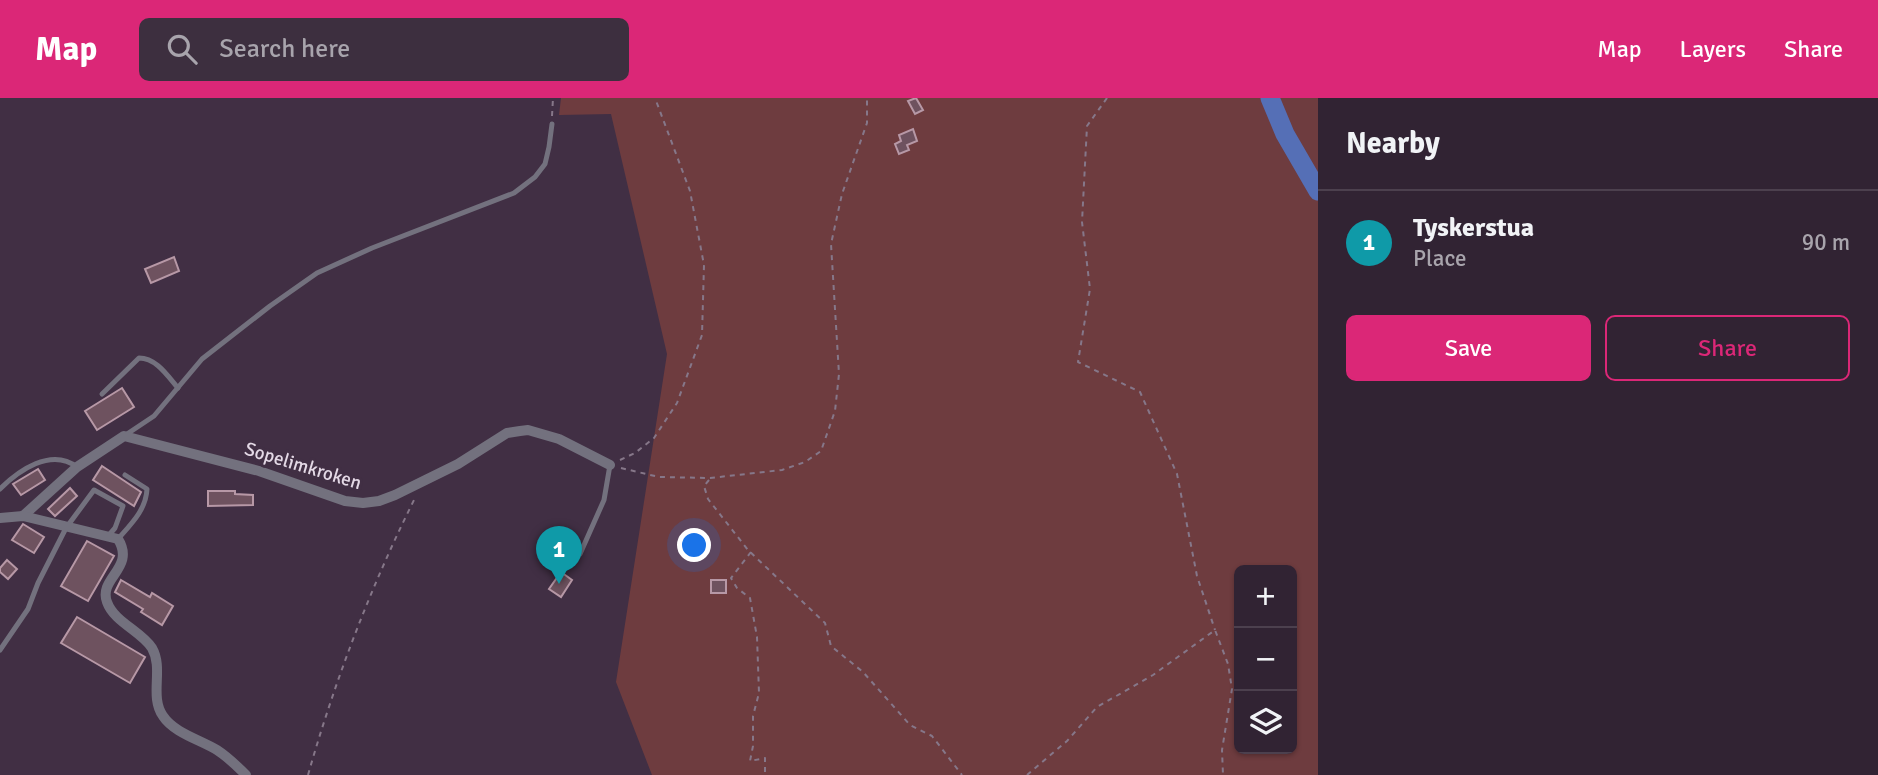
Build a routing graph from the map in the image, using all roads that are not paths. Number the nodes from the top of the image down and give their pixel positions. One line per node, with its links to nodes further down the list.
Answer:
1 (552, 124): 2 (lane)
2 (178, 388): 3 (lane); 4 (lane)
3 (102, 394)
4 (124, 436): 5 (street, Sopelimkroken); 6 (street)
5 (610, 465): 13 (lane)
6 (77, 467): 8 (lane); 10 (street)
7 (125, 475): 12 (lane)
8 (0, 489)
9 (1, 514): 10 (street)
10 (23, 516): 11 (street)
11 (66, 528): 12 (street); 12 (lane); 14 (lane)
12 (113, 537): 15 (street)
13 (580, 554)
14 (0, 650)
15 (246, 775)

